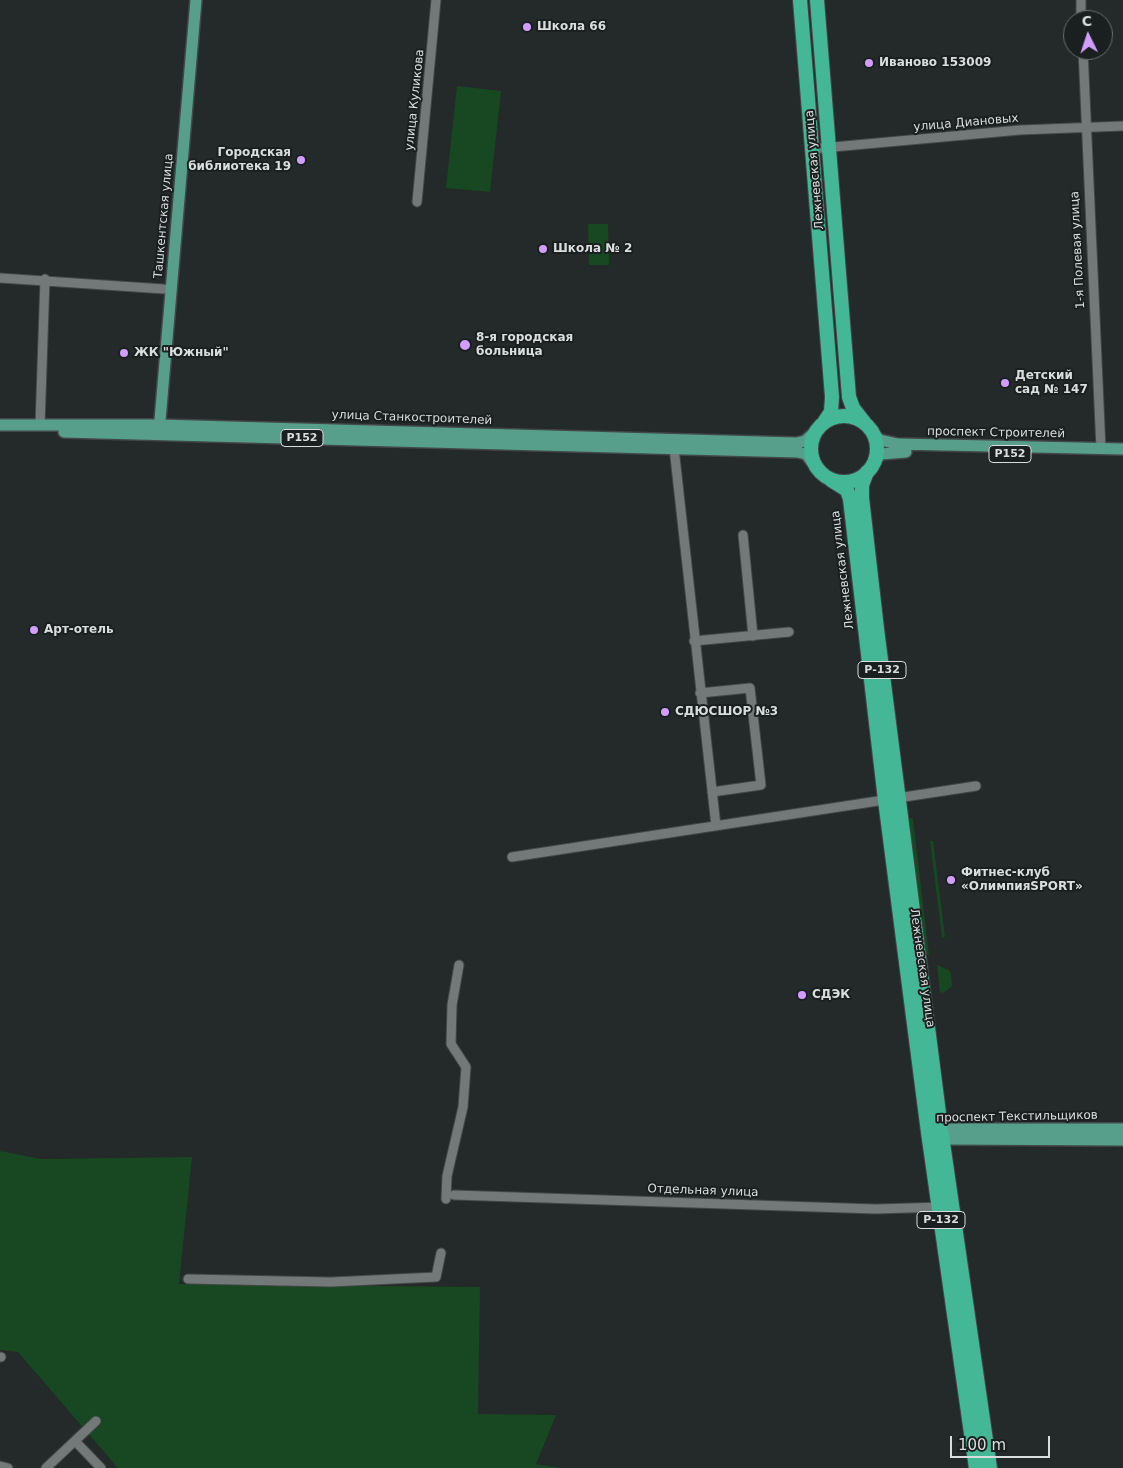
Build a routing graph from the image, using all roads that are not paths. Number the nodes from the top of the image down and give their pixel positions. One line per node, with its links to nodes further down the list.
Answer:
1 (190, 0): 9 (main road, Ташкентская улица)
2 (196, 0): 9 (main road, Ташкентская улица)
3 (436, 0): 12 (street, улица Куликова)
4 (800, 0): 11 (highway, Лежневская улица)
5 (817, 0): 10 (highway, Лежневская улица)
6 (1083, 60): 8 (street, 1-я Полевая улица)
7 (1123, 126): 8 (street, улица Диановых)
8 (1085, 127): 10 (street, улица Диановых); 24 (street, 1-я Полевая улица)
9 (181, 140): 15 (main road, Ташкентская улица)
10 (829, 148): 11 (street, улица Диановых); 19 (highway, Лежневская улица)
11 (811, 149): 18 (highway, Лежневская улица)
12 (417, 202)
13 (0, 278): 14 (street)
14 (45, 279): 15 (street); 17 (street)
15 (168, 289): 20 (main road, Ташкентская улица)
16 (0, 425): 17 (main road, улица Станкостроителей / Р152)
17 (40, 425): 20 (main road, улица Станкостроителей / Р152)
18 (821, 426): 19 (highway); 20 (main road, улица Станкостроителей / Р152); 26 (highway)
19 (868, 427): 24 (main road, проспект Строителей / Р152); 27 (highway)
20 (155, 429): 21 (main road, улица Станкостроителей / Р152); 22 (main road, улица Станкостроителей / Р152)
21 (0, 432)
22 (674, 448): 26 (main road, улица Станкостроителей / Р152); 32 (street)
23 (1123, 449): 24 (main road, проспект Строителей / Р152)
24 (1101, 452): 25 (main road, проспект Строителей / Р152); 27 (main road, проспект Строителей / Р152)
25 (1123, 456)
26 (812, 462): 28 (highway)
27 (871, 467): 28 (highway); 36 (highway, Лежневская улица / Р-132)
28 (831, 480): 36 (highway, Лежневская улица / Р-132)
29 (743, 535): 31 (street)
30 (789, 632): 31 (street)
31 (753, 636): 32 (street)
32 (694, 641): 33 (street)
33 (700, 693): 35 (street); 35 (street)
34 (976, 786): 36 (street)
35 (712, 792): 37 (street)
36 (892, 799): 37 (street); 41 (highway, Лежневская улица / Р-132)
37 (716, 826): 38 (street)
38 (512, 857)
39 (459, 965): 43 (street, Отдельная улица)
40 (1123, 1129): 41 (main road, проспект Текстильщиков)
41 (937, 1133): 42 (main road, проспект Текстильщиков); 43 (highway, Лежневская улица / Р-132)
42 (1123, 1140)
43 (946, 1207): 52 (highway, Лежневская улица / Р-132); 53 (highway, Лежневская улица / Р-132)
44 (441, 1253): 45 (street)
45 (188, 1279)
46 (96, 1421): 47 (street)
47 (76, 1442): 50 (street); 51 (street)
48 (0, 1466): 49 (street)
49 (8, 1468)
50 (46, 1468)
51 (101, 1468)
52 (976, 1468)
53 (990, 1468)

